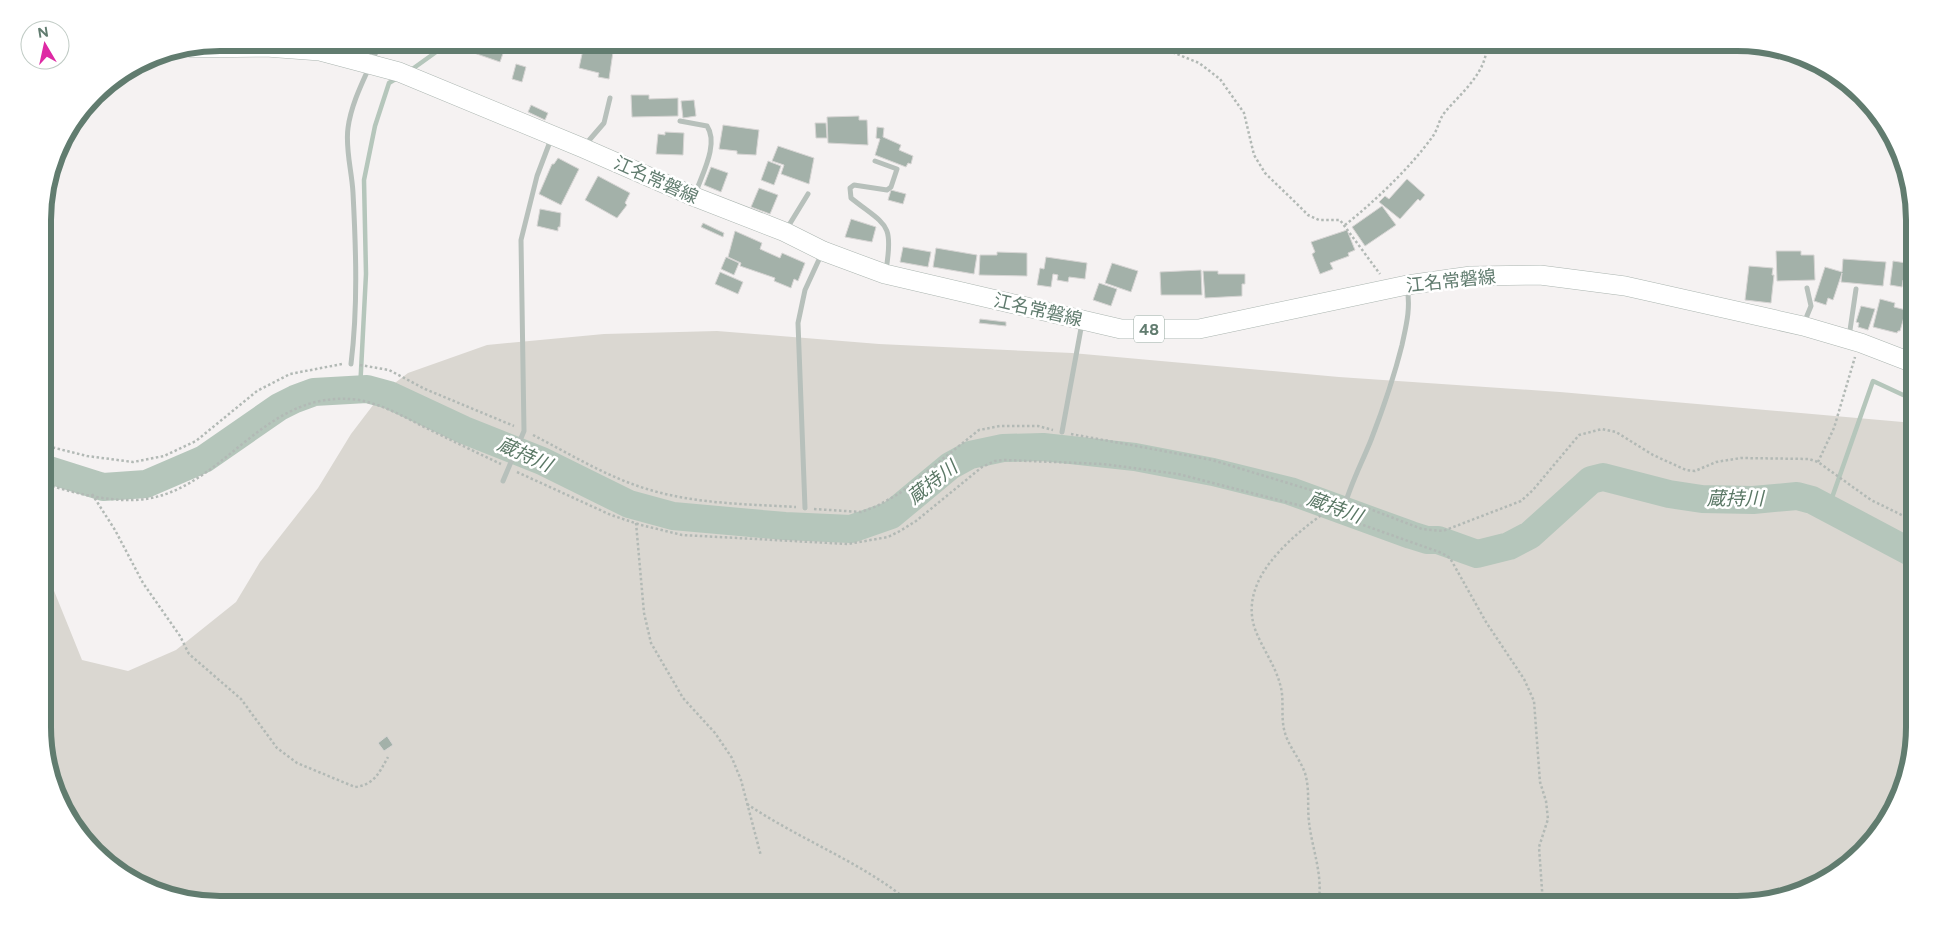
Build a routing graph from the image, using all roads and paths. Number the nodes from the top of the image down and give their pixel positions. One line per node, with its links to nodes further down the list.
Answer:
1 (320, 51): 5 (main road, 江名常磐線 / 48)
2 (377, 51): 5 (street)
3 (1171, 51): 13 (path)
4 (1486, 51): 13 (path)
5 (372, 64): 8 (main road, 江名常磐線 / 48); 25 (street)
6 (610, 98): 9 (street)
7 (680, 121): 12 (street)
8 (552, 136): 9 (main road, 江名常磐線 / 48); 26 (street)
9 (584, 148): 12 (main road, 江名常磐線 / 48)
10 (874, 161): 16 (street)
11 (808, 194): 14 (street)
12 (695, 197): 14 (main road, 江名常磐線 / 48)
13 (1344, 225): 18 (path)
14 (784, 232): 15 (main road, 江名常磐線 / 48)
15 (824, 251): 16 (main road, 江名常磐線 / 48); 35 (street)
16 (885, 274): 21 (main road, 江名常磐線 / 48)
17 (1406, 285): 18 (main road, 江名常磐線 / 48); 22 (main road, 江名常磐線 / 48); 34 (street)
18 (1388, 288): 21 (main road, 江名常磐線 / 48)
19 (1807, 288): 22 (street)
20 (1856, 289): 23 (street)
21 (1082, 320): 27 (street)
22 (1803, 326): 23 (main road, 江名常磐線 / 48)
23 (1854, 341): 24 (main road, 江名常磐線 / 48); 29 (path)
24 (1906, 360)
25 (351, 364): 26 (path); 28 (path)
26 (524, 431): 30 (street); 35 (path)
27 (1062, 432): 34 (path); 35 (path)
28 (52, 447)
29 (1818, 462): 34 (path); 38 (path)
30 (509, 468): 31 (street); 33 (path); 39 (path)
31 (502, 481)
32 (51, 485): 33 (path)
33 (92, 494): 40 (path)
34 (1345, 500): 37 (street)
35 (805, 508)
36 (1324, 513): 37 (path); 39 (path); 43 (path)
37 (1342, 515): 44 (path)
38 (1906, 517)
39 (636, 524): 41 (path)
40 (388, 758)
41 (746, 803): 42 (path); 45 (path)
42 (761, 856)
43 (1318, 895)
44 (1542, 895)
45 (900, 896)

